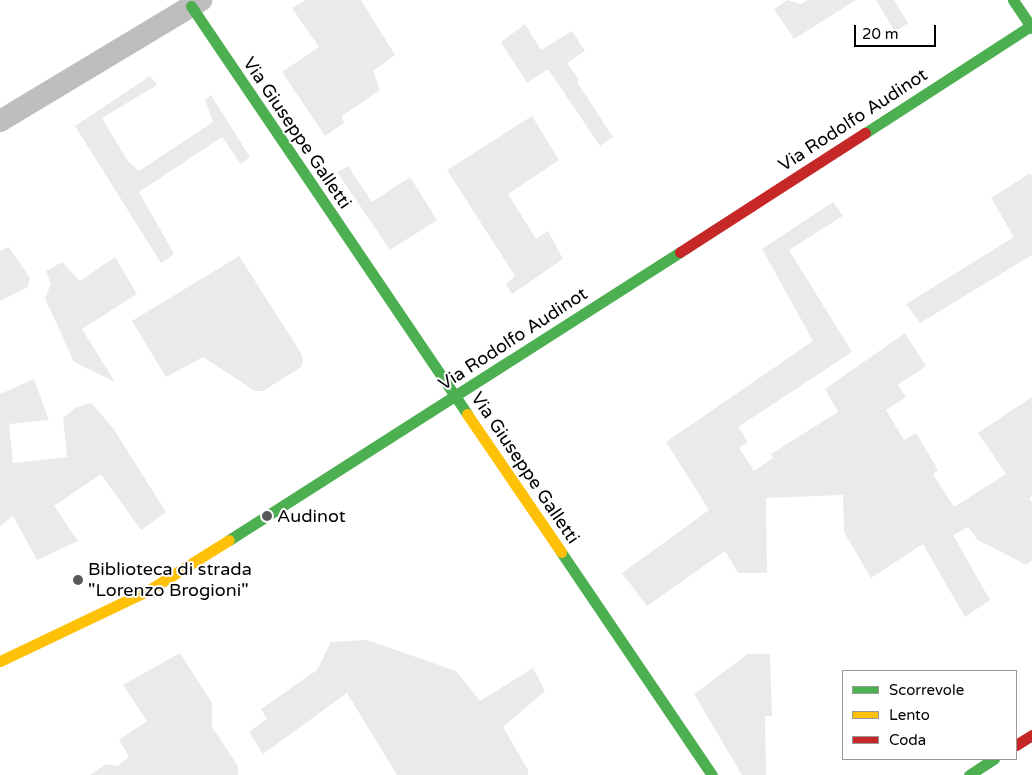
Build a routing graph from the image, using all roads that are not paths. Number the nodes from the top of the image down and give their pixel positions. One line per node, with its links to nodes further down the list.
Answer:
1 (1012, 0): 3 (street)
2 (196, 3): 4 (street); 5 (street, Via Giuseppe Galletti)
3 (1032, 26): 5 (street, Via Rodolfo Audinot)
4 (0, 121)
5 (456, 397): 6 (street, Via Rodolfo Audinot); 10 (street, Via Giuseppe Galletti)
6 (0, 661)
7 (1032, 735): 8 (street)
8 (1017, 744)
9 (992, 760): 11 (street)
10 (712, 775)
11 (969, 775)

